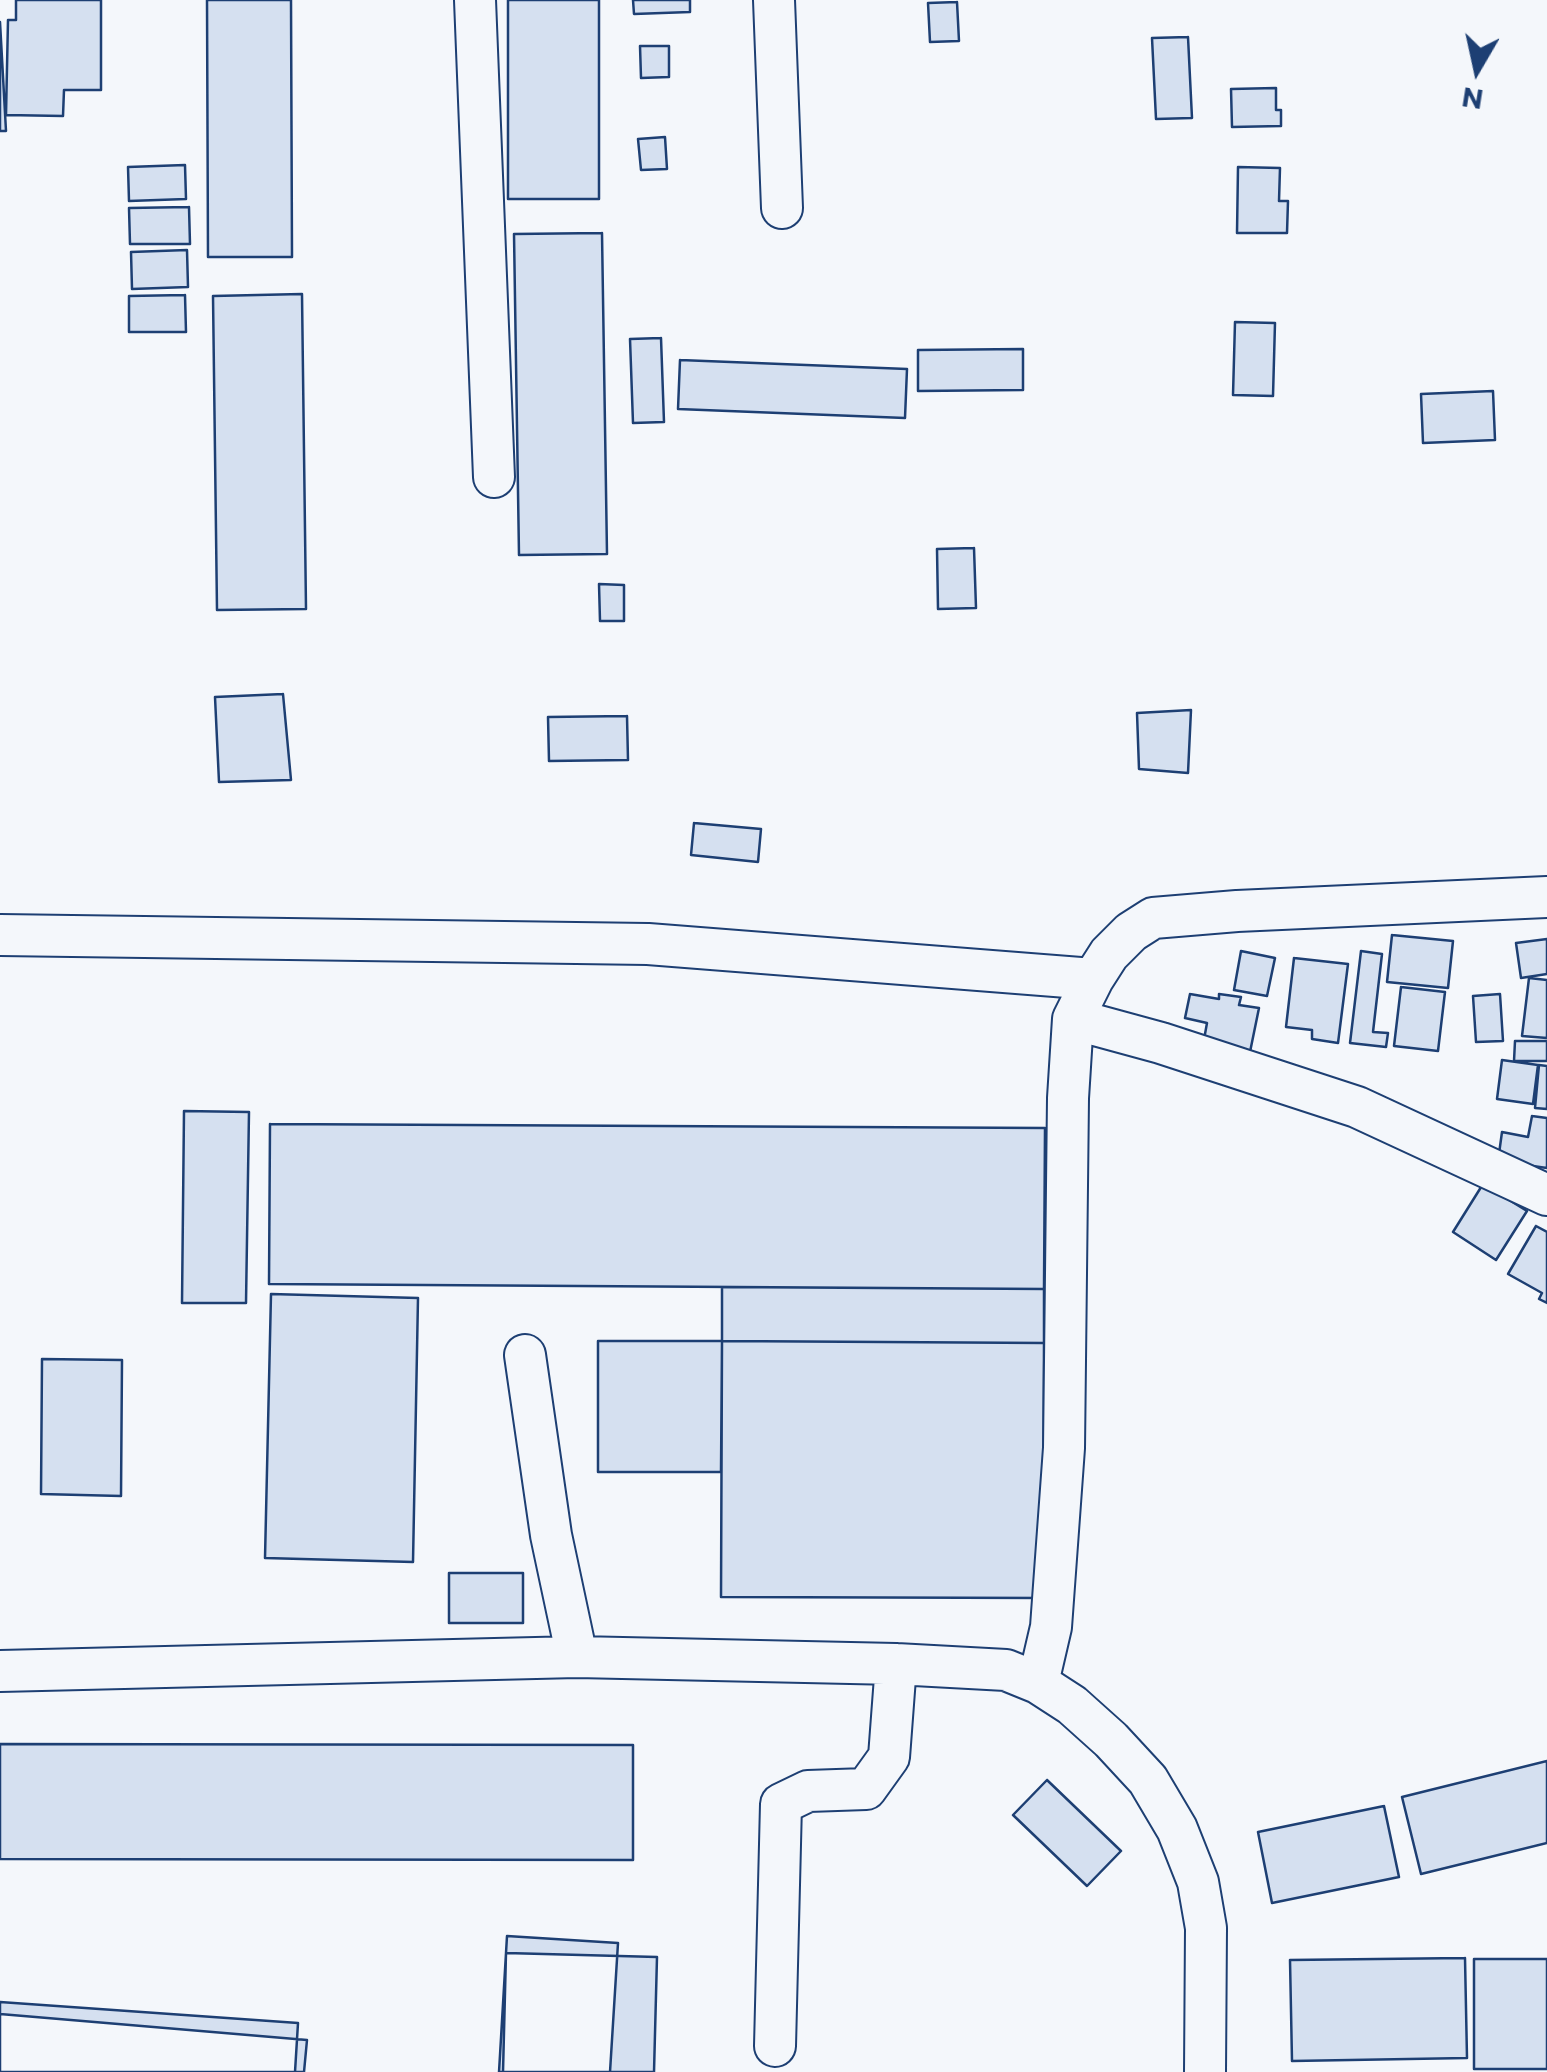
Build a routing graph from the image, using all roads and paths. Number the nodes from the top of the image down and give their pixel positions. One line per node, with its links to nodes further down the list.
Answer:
1 (475, 0): 4 (street)
2 (774, 0): 3 (street)
3 (782, 208)
4 (494, 477)
5 (1547, 897): 7 (street)
6 (0, 934): 7 (street)
7 (1093, 980): 8 (street)
8 (1073, 1018): 9 (street); 14 (street)
9 (1547, 1196)
10 (525, 1355): 11 (street)
11 (577, 1657): 12 (street); 13 (street)
12 (896, 1664): 14 (street); 15 (street)
13 (0, 1671)
14 (1038, 1682): 16 (street)
15 (775, 2046)
16 (1205, 2072)

